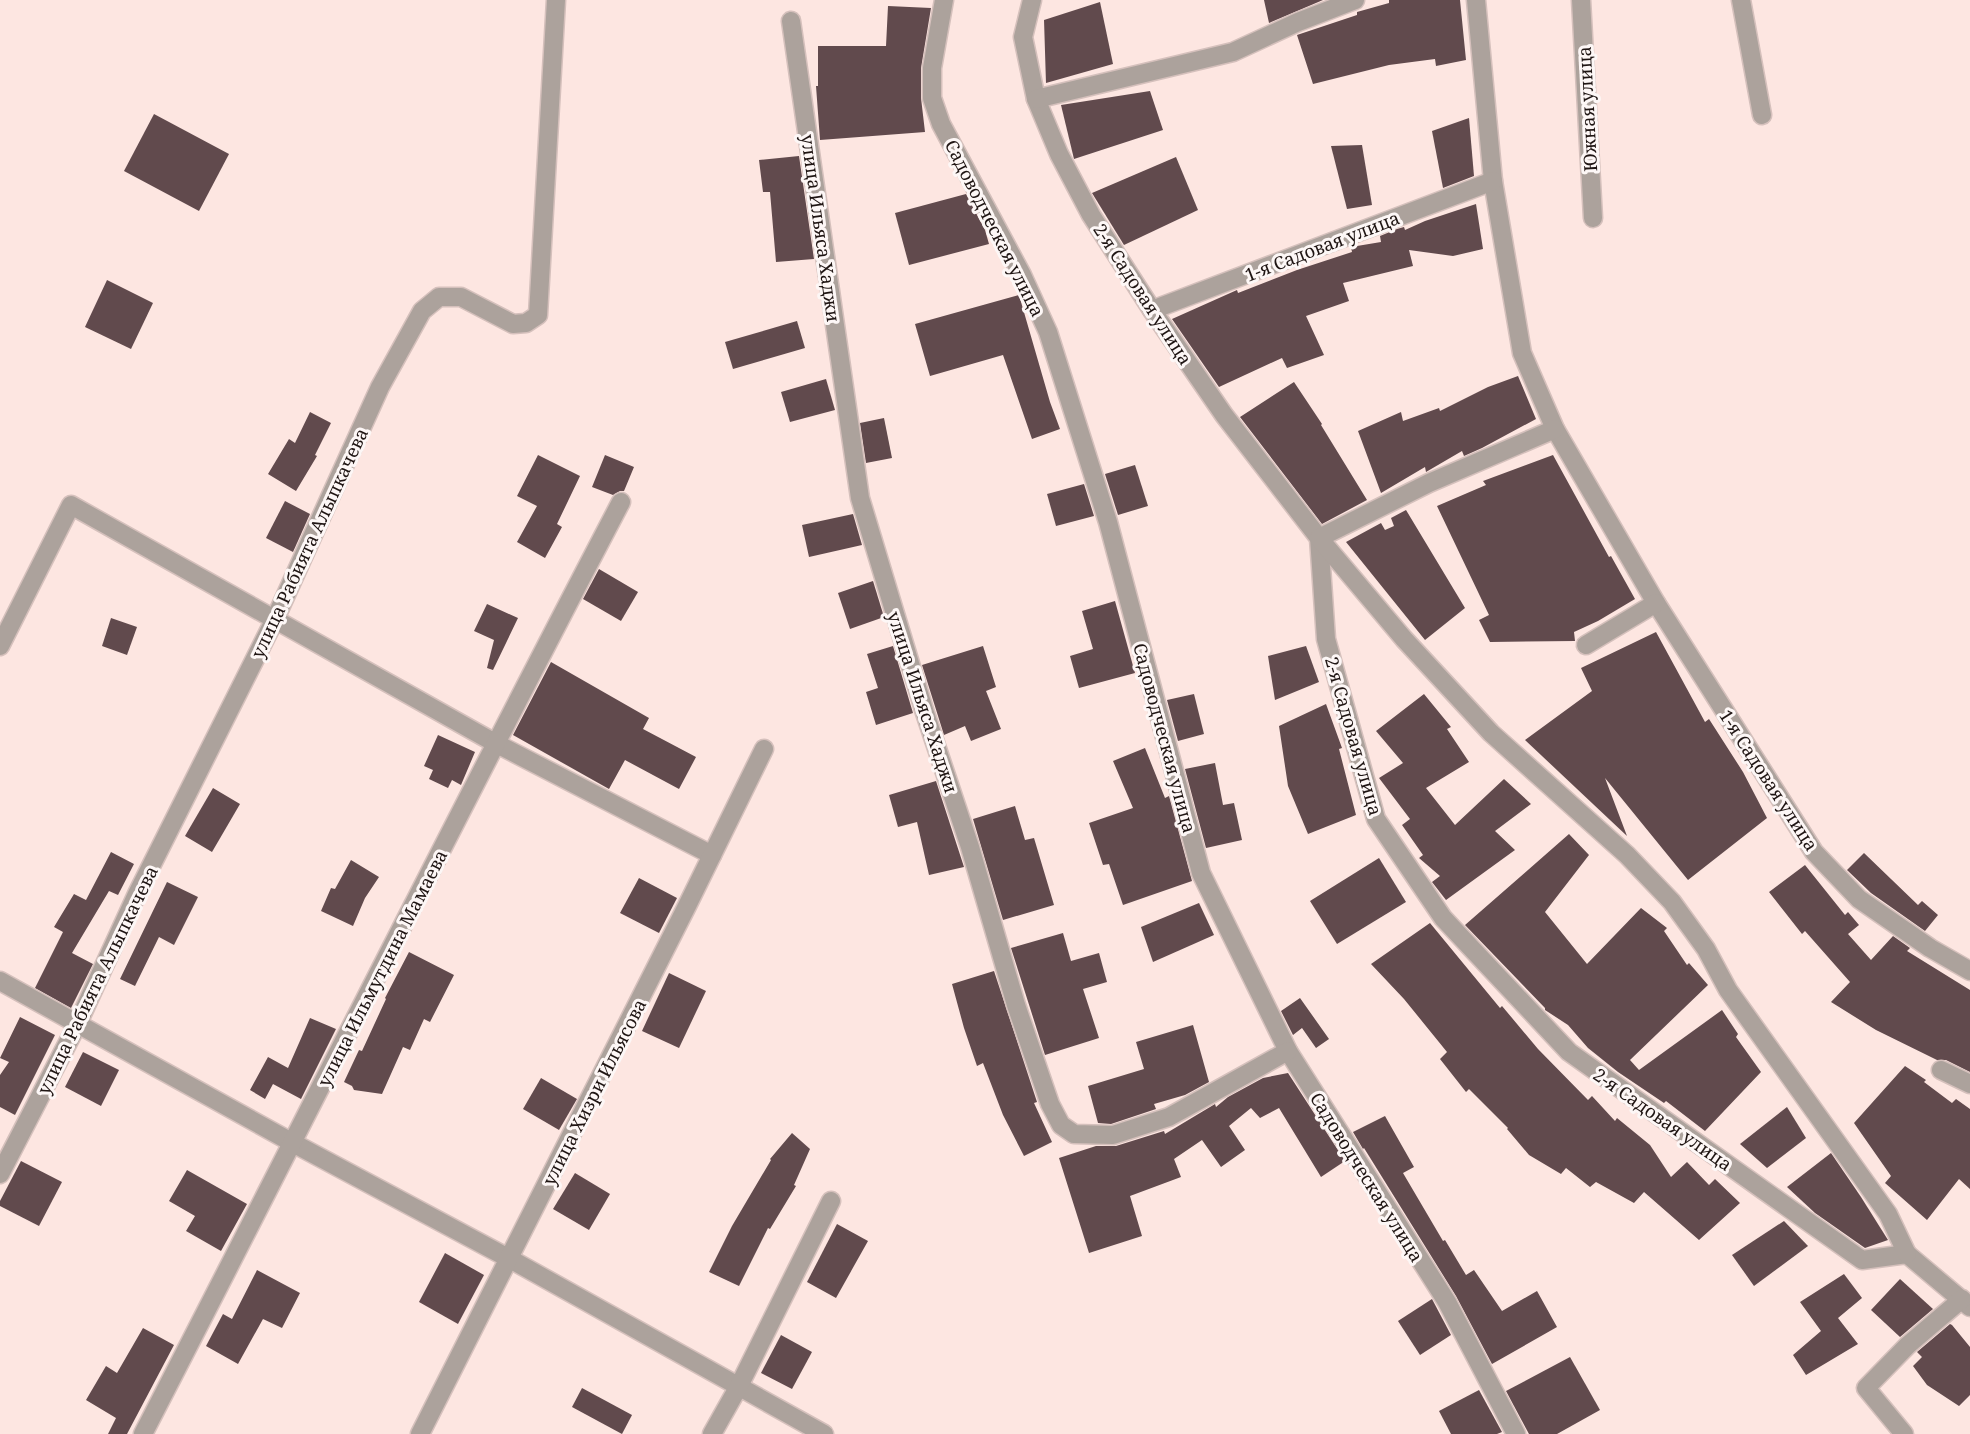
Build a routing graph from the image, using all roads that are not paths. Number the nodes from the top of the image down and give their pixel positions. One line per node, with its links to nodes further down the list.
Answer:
1 (556, 0): 18 (street, улица Рабията Алыпкачева)
2 (944, 0): 27 (street, Садоводческая улица)
3 (1032, 0): 9 (street, 2-я Садовая улица)
4 (1355, 0): 9 (street)
5 (1476, 0): 11 (street, 1-я Садовая улица)
6 (1581, 0): 12 (street, Южная улица)
7 (1741, 0): 10 (street)
8 (791, 21): 27 (street, улица Ильяса Хаджи)
9 (1036, 99): 13 (street, 2-я Садовая улица)
10 (1761, 114)
11 (1493, 181): 13 (street, 1-я Садовая улица); 14 (street, 1-я Садовая улица)
12 (1593, 218)
13 (1152, 310): 16 (street, 2-я Садовая улица)
14 (1555, 429): 16 (street); 17 (street, 1-я Садовая улица)
15 (621, 502): 21 (street, улица Ильмутдина Мамаева)
16 (1319, 538): 33 (street); 33 (street, 2-я Садовая улица)
17 (1656, 603): 19 (street); 24 (street, 1-я Садовая улица)
18 (275, 620): 20 (street); 21 (street); 26 (street, улица Рабията Алыпкачева)
19 (1586, 645)
20 (0, 646)
21 (495, 743): 23 (street); 30 (street, улица Ильмутдина Мамаева)
22 (764, 748): 23 (street, улица Хизри Ильясова)
23 (712, 855): 34 (street, улица Хизри Ильясова)
24 (1970, 971)
25 (0, 981): 26 (street)
26 (78, 1023): 30 (street); 31 (street, улица Рабията Алыпкачева)
27 (1287, 1051): 41 (street, Садоводческая улица)
28 (1941, 1070): 29 (street)
29 (1970, 1084)
30 (293, 1143): 34 (street); 37 (street, улица Ильмутдина Мамаева)
31 (0, 1174)
32 (831, 1201): 36 (street)
33 (1907, 1254): 35 (street)
34 (510, 1259): 36 (street); 38 (street, улица Хизри Ильясова)
35 (1966, 1303): 42 (street)
36 (739, 1386): 39 (street); 40 (street)
37 (143, 1434)
38 (420, 1434)
39 (712, 1434)
40 (824, 1434)
41 (1516, 1434)
42 (1904, 1434)

